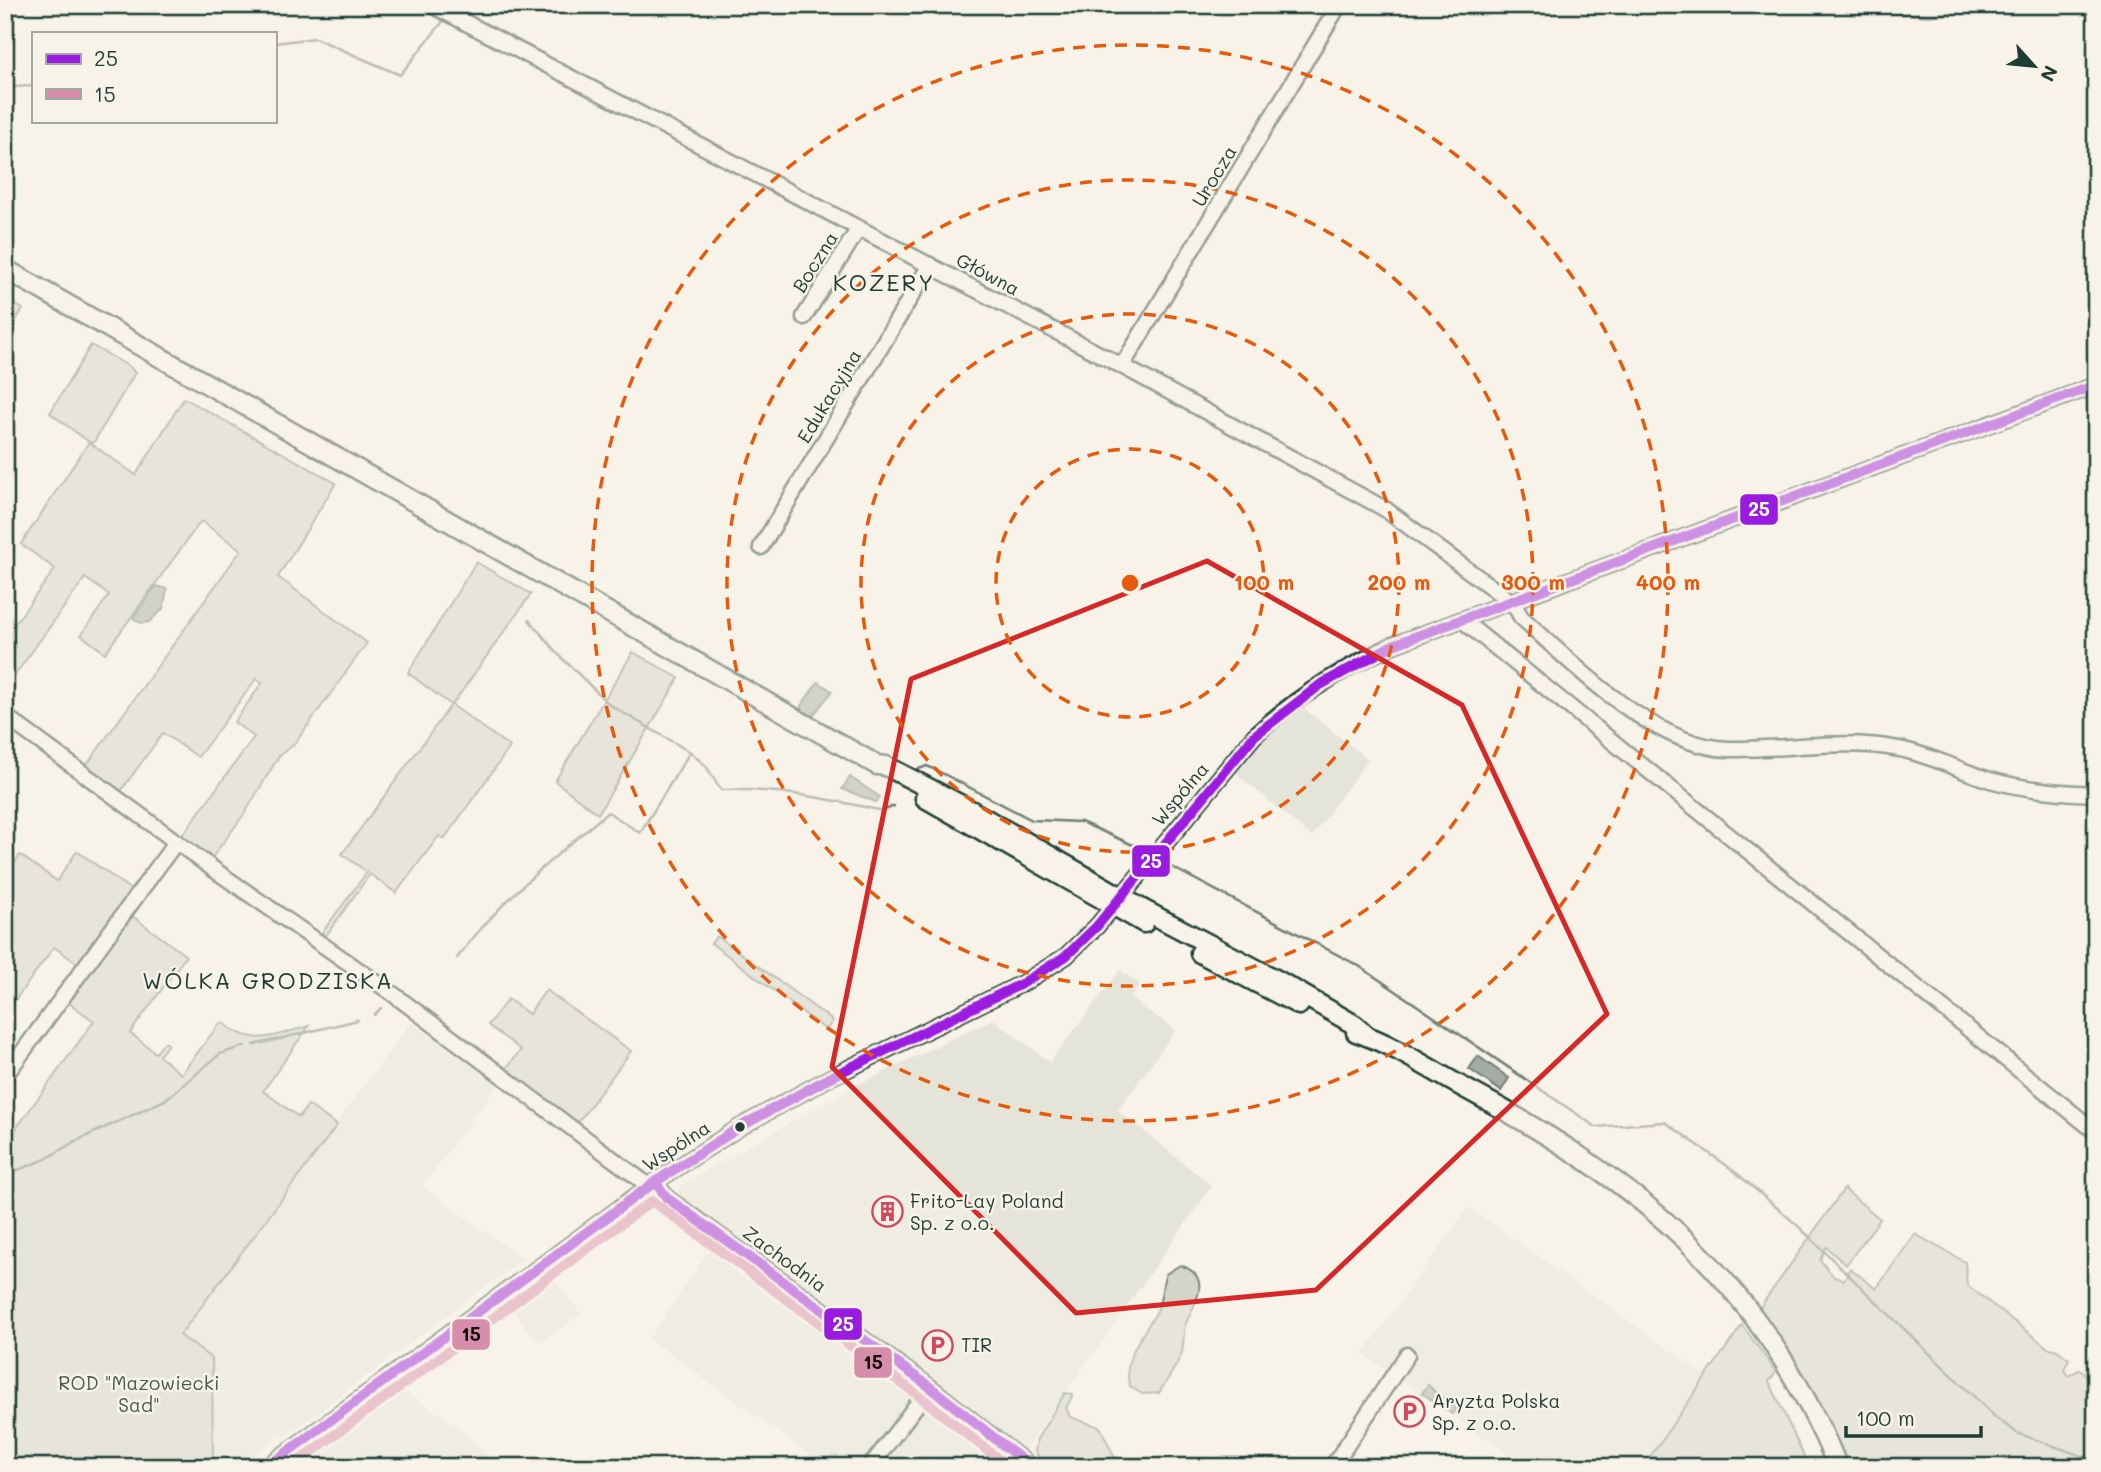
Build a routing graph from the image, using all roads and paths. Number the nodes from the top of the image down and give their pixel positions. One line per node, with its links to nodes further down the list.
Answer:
1 (432, 5): 3 (street, Główna)
2 (1339, 5): 7 (street, Urocza)
3 (859, 228): 4 (street, Główna); 6 (street, Boczna)
4 (930, 265): 7 (street, Główna); 9 (street, Edukacyjna)
5 (5, 269): 15 (main road)
6 (804, 317)
7 (1122, 366): 10 (street, Główna)
8 (2096, 385): 10 (street, Wspólna)
9 (761, 547)
10 (1511, 602): 11 (street, Wspólna); 13 (street, Główna)
11 (1462, 620): 15 (street, Wspólna); 17 (street)
12 (5, 716): 14 (street, Zachodnia)
13 (2096, 793)
14 (177, 842): 16 (street); 18 (street, Zachodnia)
15 (1117, 901): 18 (street, Wspólna); 25 (main road)
16 (5, 1076)
17 (2096, 1132)
18 (652, 1184): 20 (street, Zachodnia); 21 (street, Wspólna)
19 (1407, 1355): 24 (street)
20 (930, 1387): 22 (street); 23 (street, Zachodnia)
21 (267, 1467)
22 (870, 1467)
23 (1031, 1467)
24 (1332, 1467)
25 (1838, 1467)

